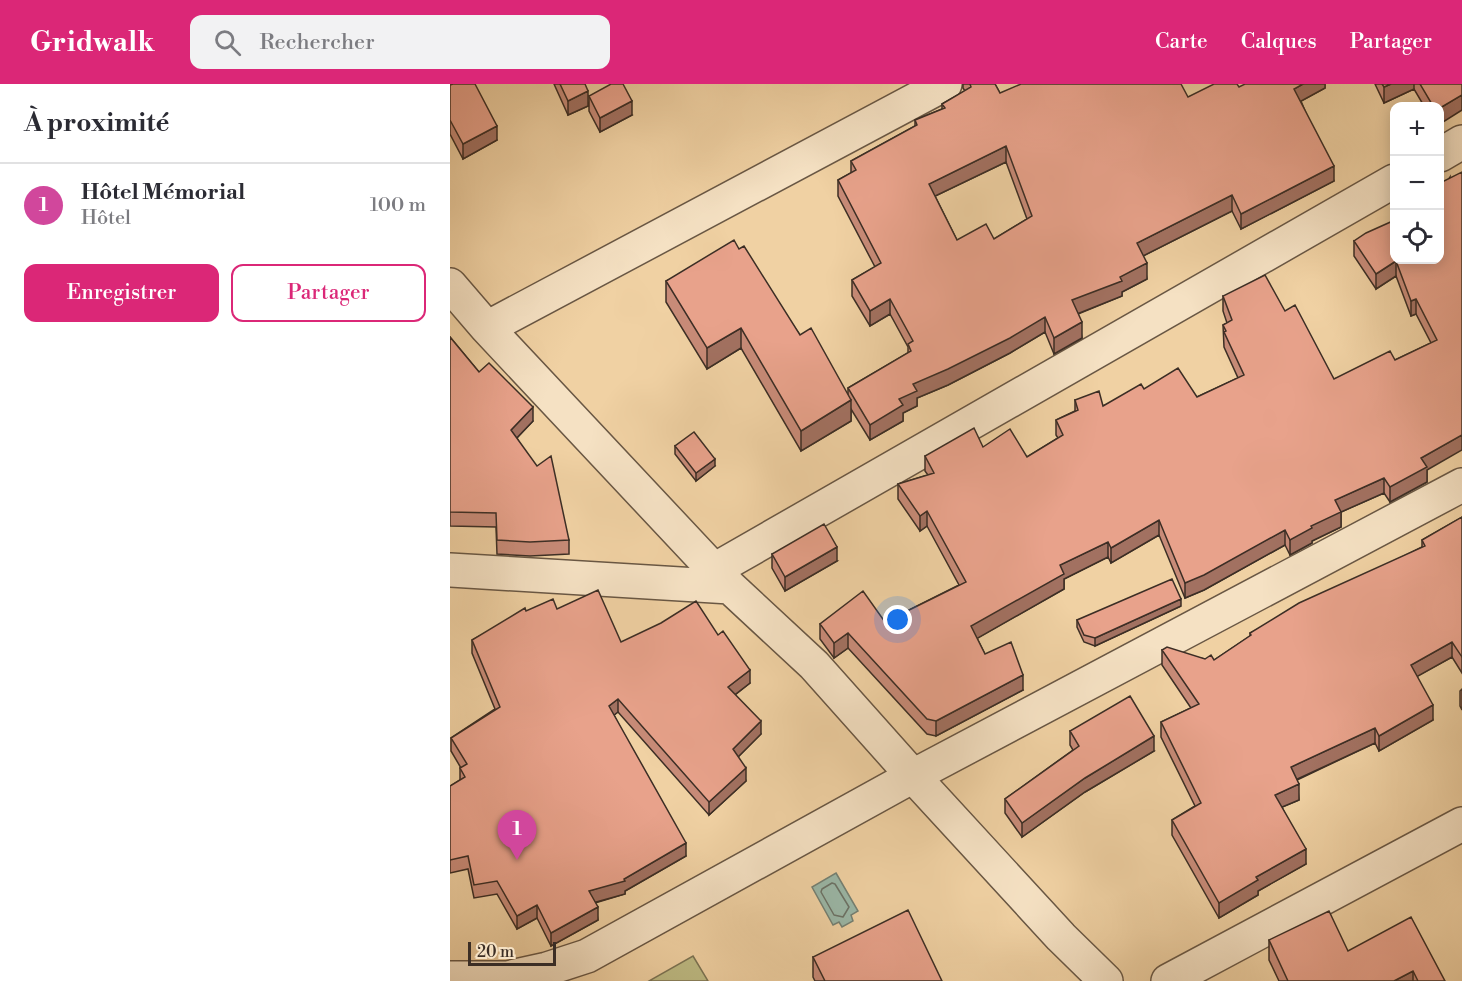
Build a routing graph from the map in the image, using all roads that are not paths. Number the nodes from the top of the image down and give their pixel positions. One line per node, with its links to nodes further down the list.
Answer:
1 (945, 84): 6 (street)
2 (1462, 142): 3 (street)
3 (1444, 153)
4 (1390, 184): 9 (street)
5 (450, 285): 6 (street)
6 (487, 327): 9 (street)
7 (1462, 485): 10 (street)
8 (450, 570): 9 (street)
9 (722, 578): 10 (street)
10 (913, 776): 12 (street); 13 (street)
11 (1462, 824): 14 (street)
12 (450, 978)
13 (1106, 981)
14 (1168, 981)

